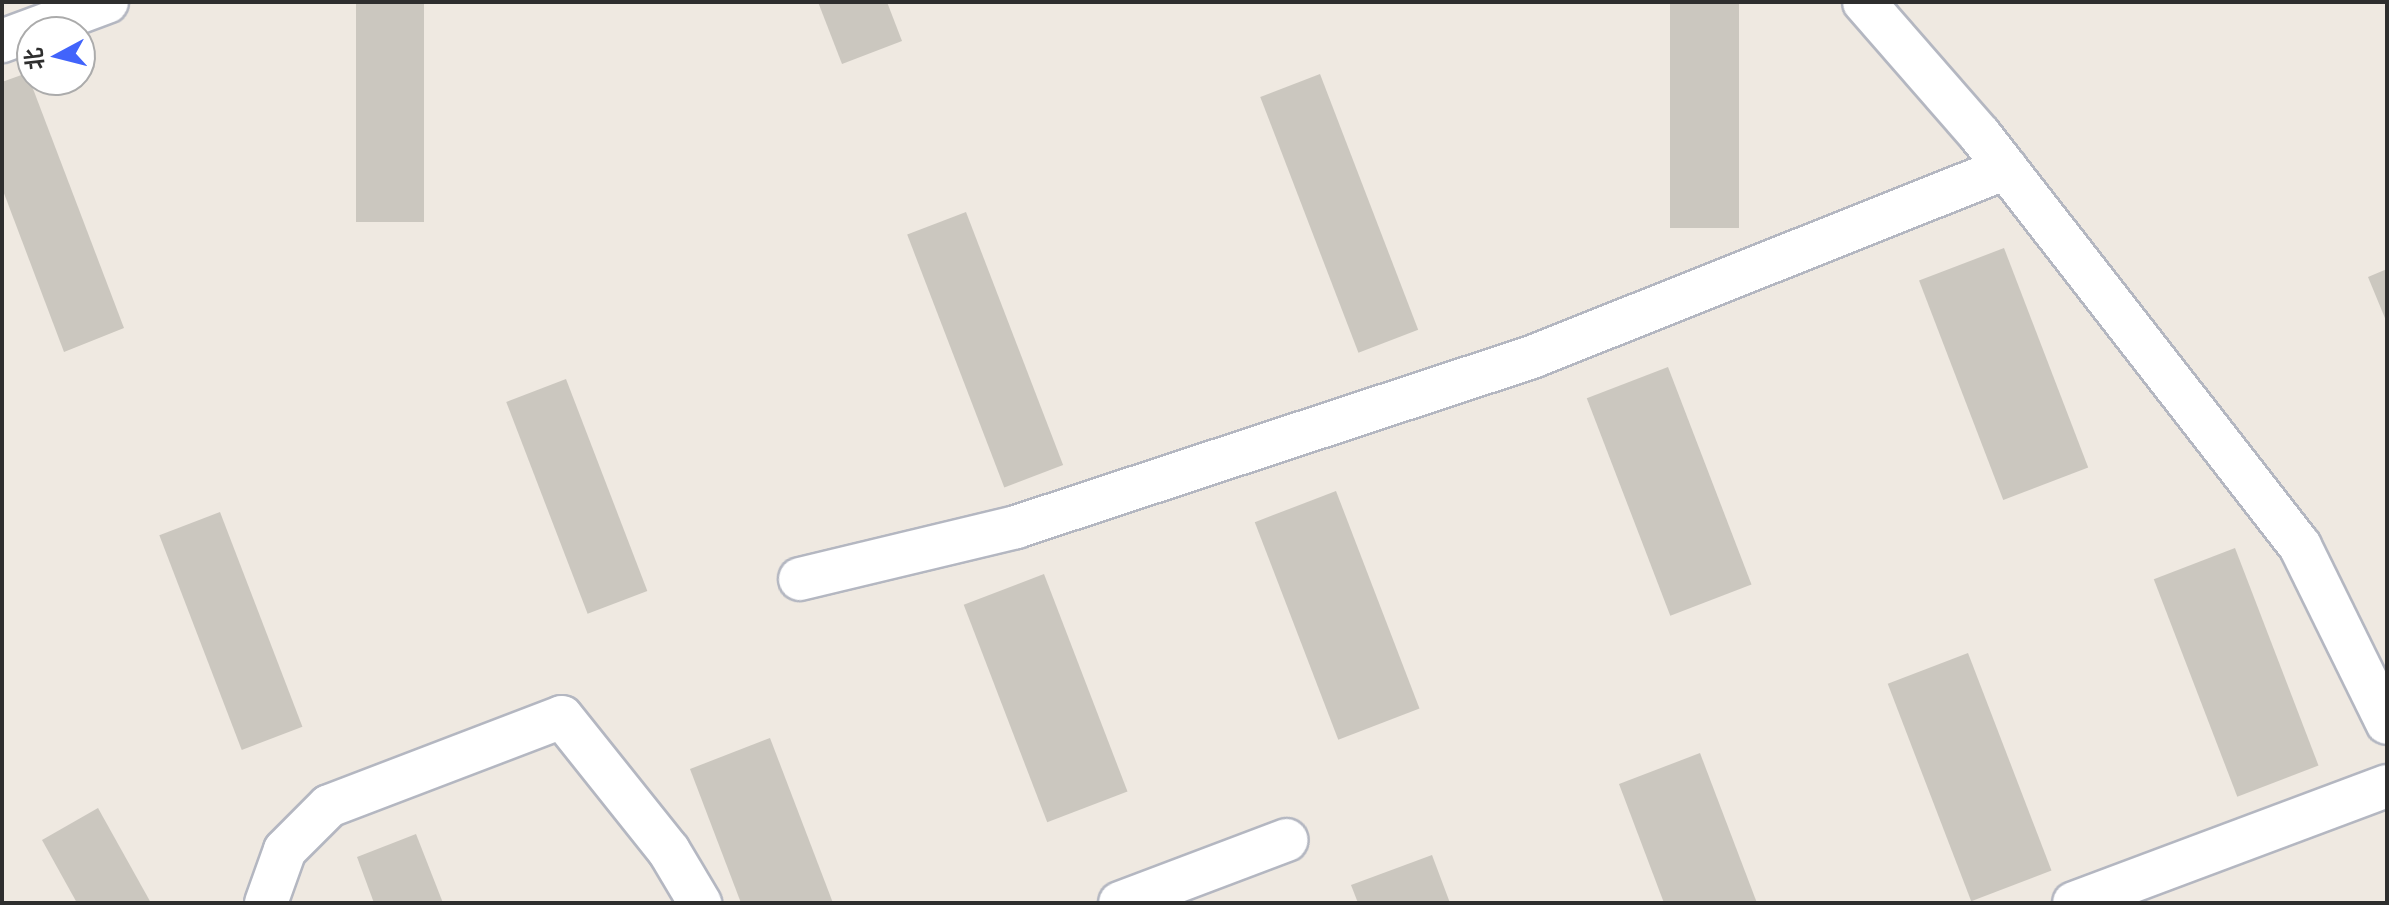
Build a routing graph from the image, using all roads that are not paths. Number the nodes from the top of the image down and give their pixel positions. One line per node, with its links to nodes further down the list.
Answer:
1 (107, 2): 3 (street)
2 (1864, 2): 4 (street)
3 (2, 41)
4 (2006, 168): 5 (street); 6 (street)
5 (800, 579)
6 (2387, 723)
7 (2387, 786): 12 (street)
8 (1287, 840): 11 (street)
9 (266, 903): 10 (street)
10 (700, 903)
11 (1120, 903)
12 (2074, 903)

